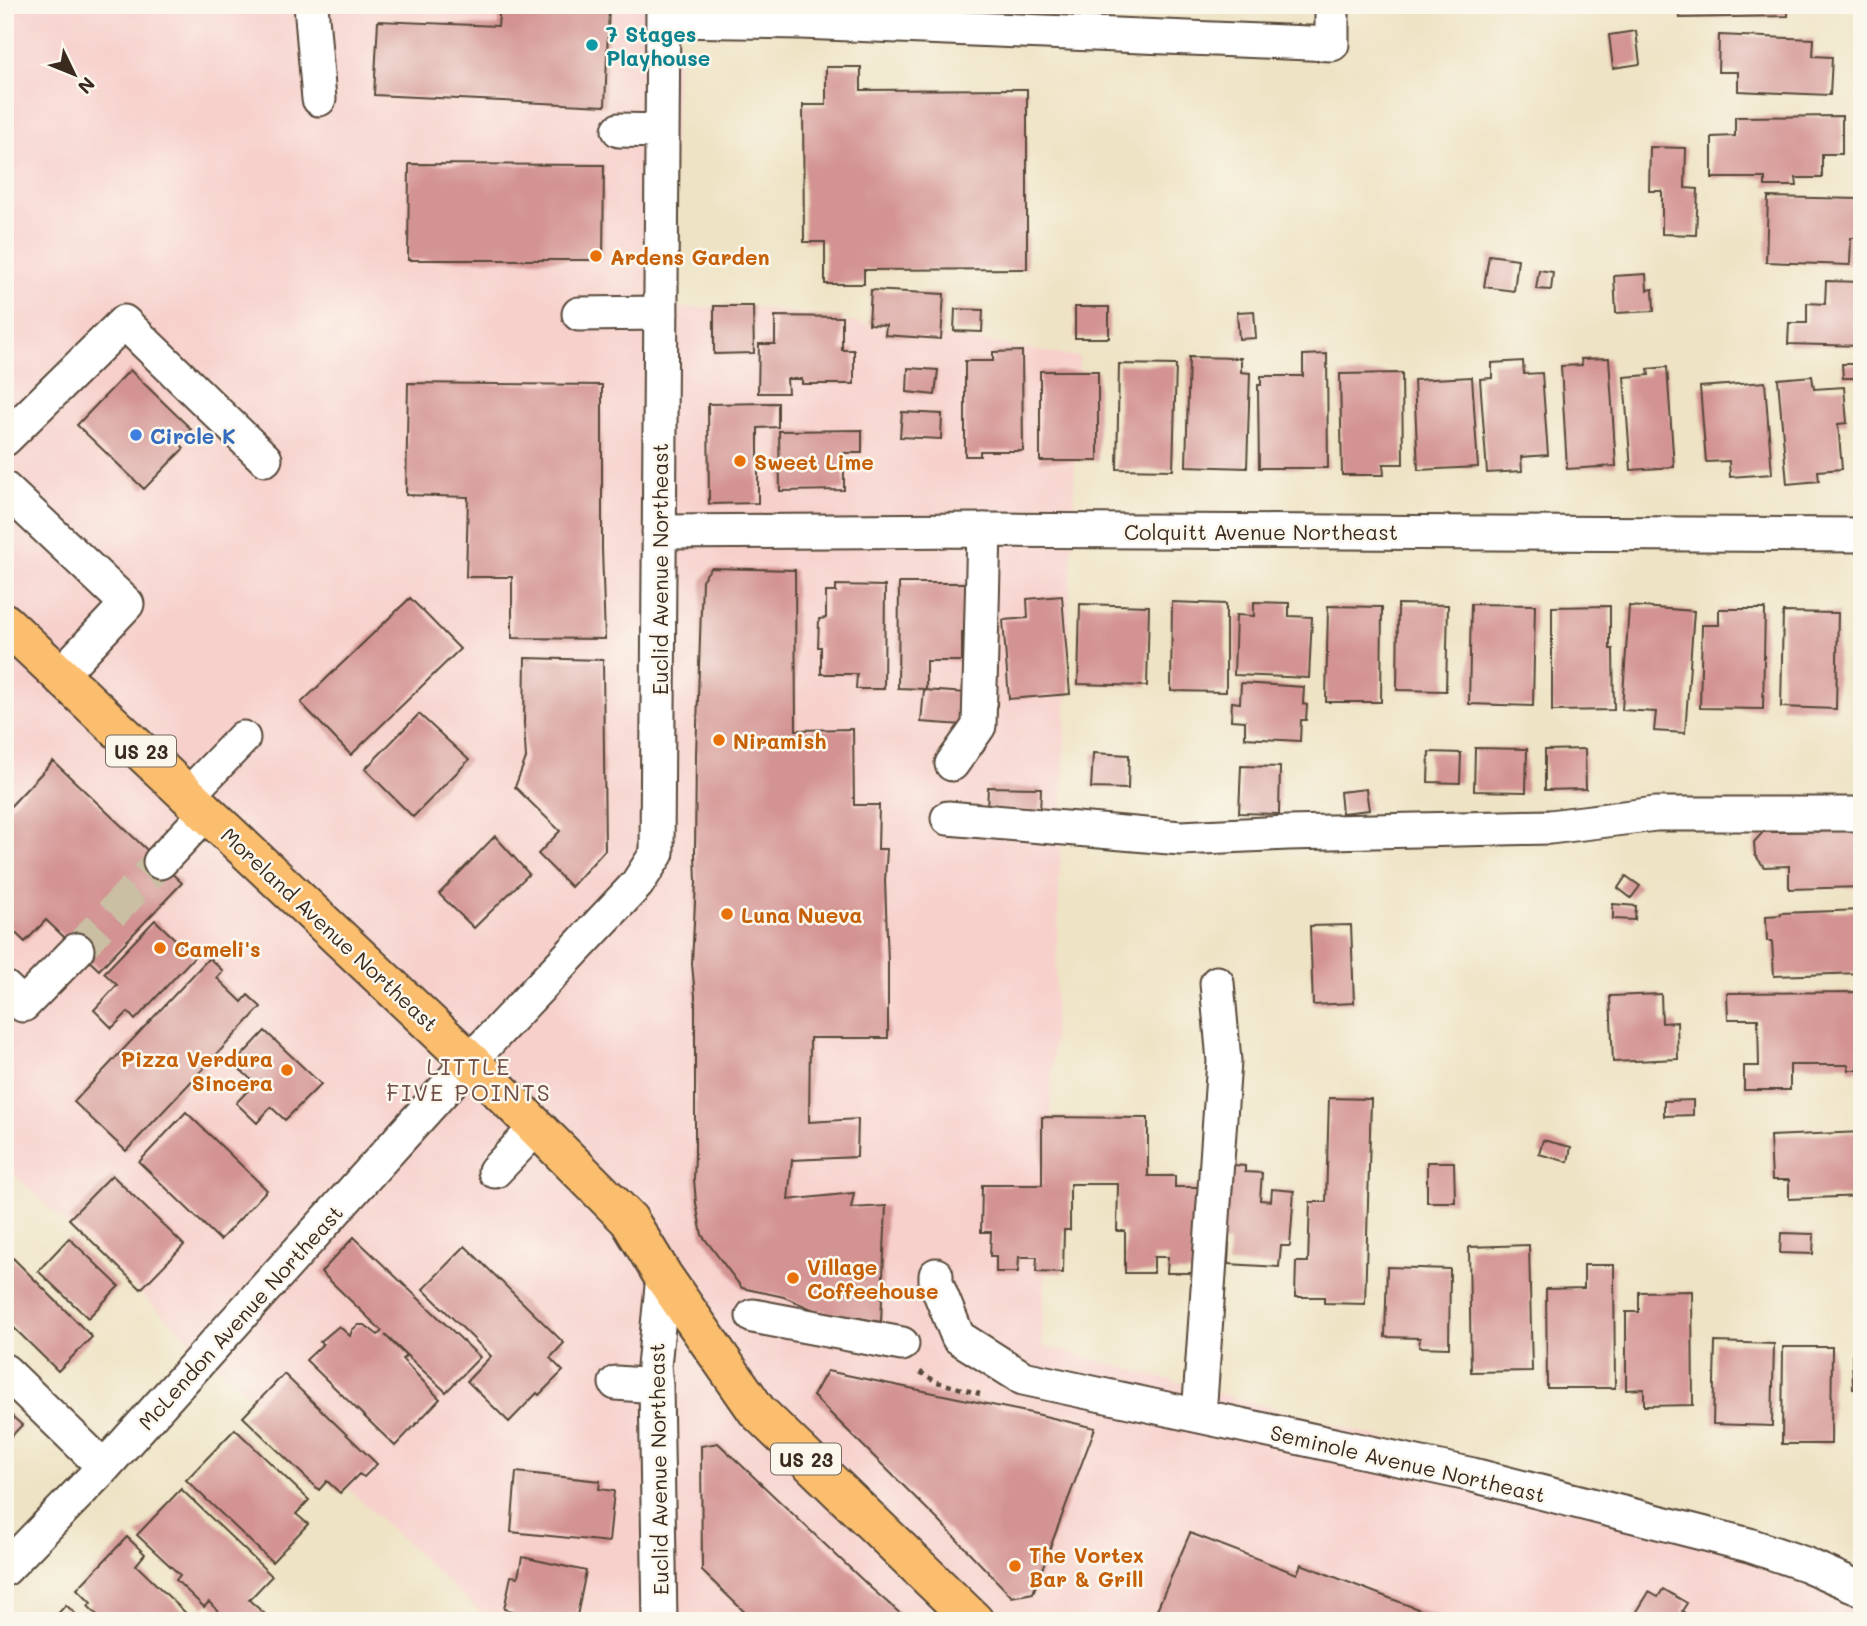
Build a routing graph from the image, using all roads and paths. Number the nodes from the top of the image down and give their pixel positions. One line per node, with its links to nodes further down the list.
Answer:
1 (311, 5): 5 (street)
2 (1332, 5): 4 (street)
3 (663, 12): 4 (street); 7 (street, Euclid Avenue Northeast)
4 (801, 14)
5 (319, 99)
6 (619, 130): 7 (street)
7 (662, 131): 8 (street, Euclid Avenue Northeast)
8 (661, 313): 9 (street); 14 (street, Euclid Avenue Northeast)
9 (579, 314)
10 (5, 439): 11 (street)
11 (265, 459)
12 (5, 489): 17 (street)
13 (984, 530): 14 (street, Colquitt Avenue Northeast); 15 (street, Colquitt Avenue Northeast); 19 (street)
14 (659, 532): 27 (street, Euclid Avenue Northeast)
15 (1862, 535)
16 (5, 624): 17 (highway, Moreland Avenue Northeast / US 23)
17 (60, 675): 20 (highway, Moreland Avenue Northeast / US 23)
18 (243, 738): 20 (street)
19 (952, 764)
20 (197, 804): 23 (street); 27 (highway, Moreland Avenue Northeast / US 23)
21 (1862, 814): 22 (street)
22 (948, 818)
23 (160, 862)
24 (77, 950): 26 (street)
25 (1217, 983): 37 (street)
26 (5, 988)
27 (470, 1061): 28 (highway, Moreland Avenue Northeast / US 23); 38 (street, McLendon Avenue Northeast)
28 (537, 1128): 29 (street); 30 (highway, Moreland Avenue Northeast / US 23)
29 (495, 1171)
30 (663, 1276): 36 (street, Euclid Avenue Northeast); 42 (highway, Moreland Avenue Northeast / US 23)
31 (936, 1276): 37 (street, Seminole Avenue Northeast)
32 (753, 1316): 33 (street)
33 (902, 1344)
34 (5, 1371): 38 (street)
35 (617, 1382): 36 (street)
36 (656, 1386): 41 (street, Euclid Avenue Northeast)
37 (1199, 1416): 40 (street, Seminole Avenue Northeast)
38 (104, 1467): 39 (street, McLendon Avenue Northeast)
39 (5, 1569)
40 (1862, 1589)
41 (660, 1621)
42 (974, 1621)

